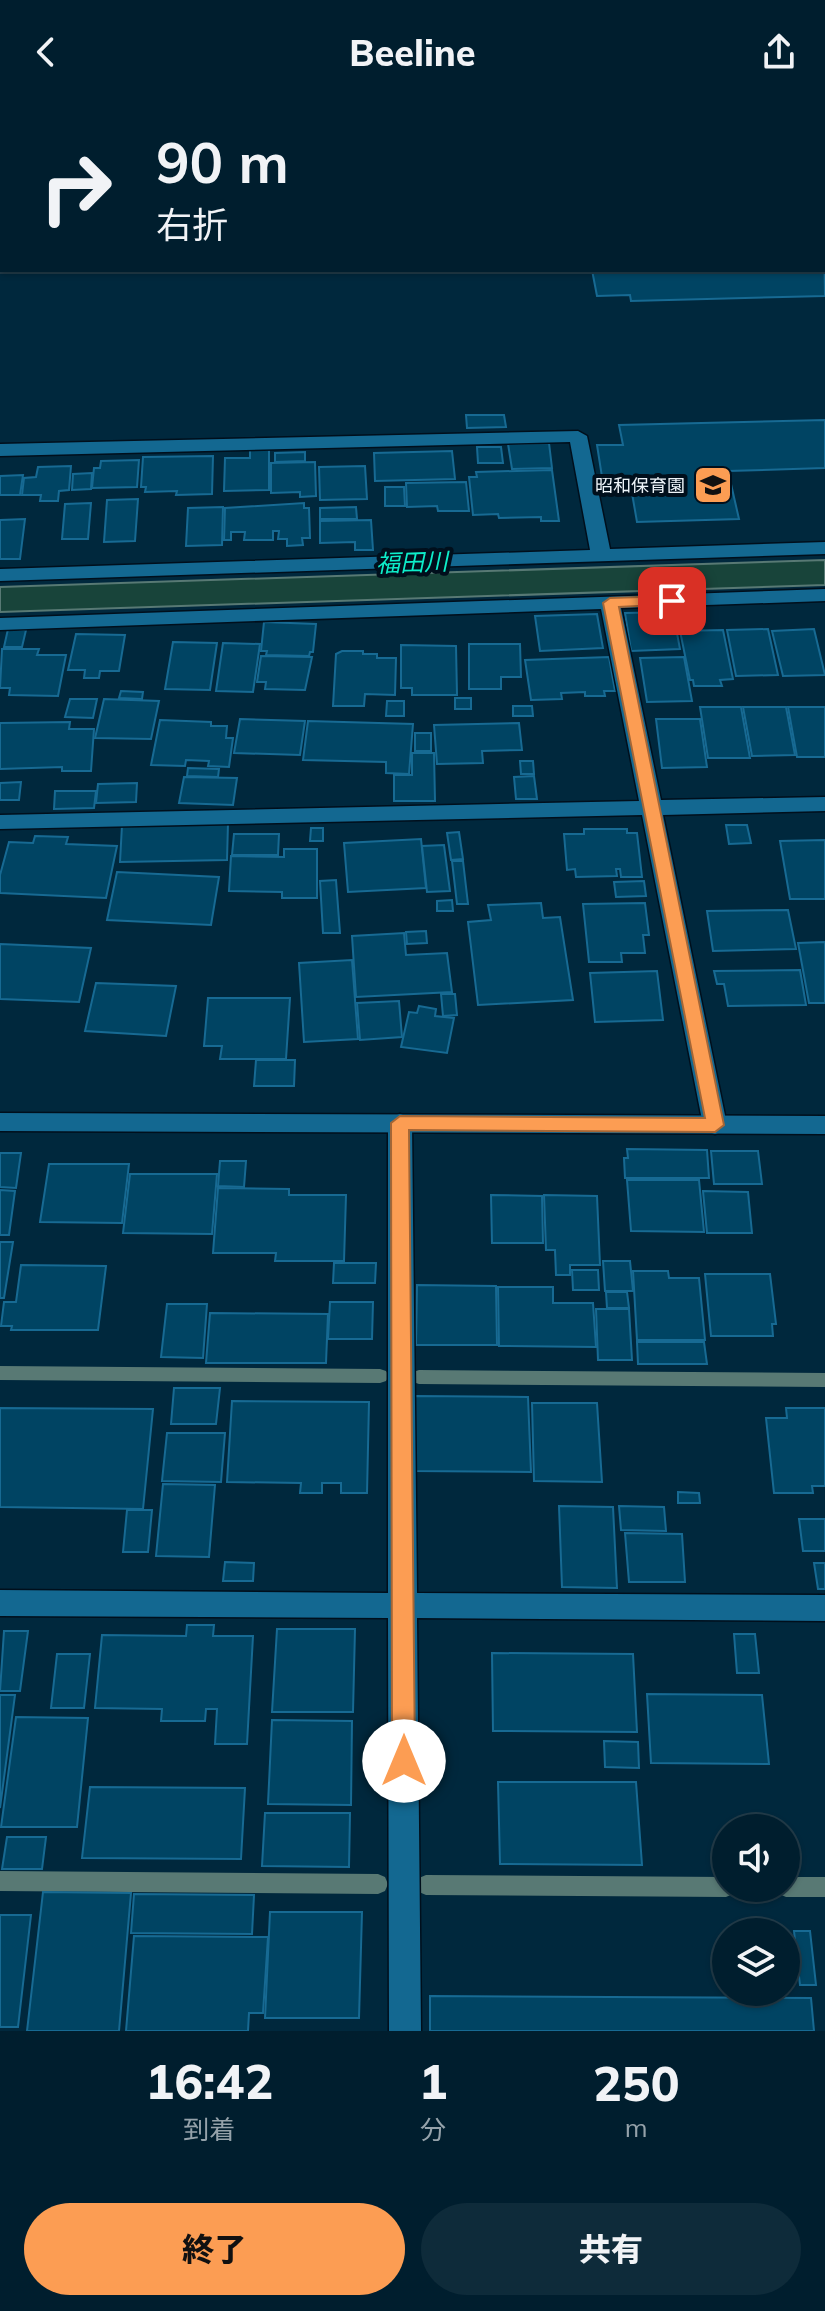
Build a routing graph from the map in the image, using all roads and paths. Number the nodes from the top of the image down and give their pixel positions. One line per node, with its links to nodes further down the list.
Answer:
1 (0, 450): 3 (street)
2 (825, 548): 3 (street)
3 (601, 555): 4 (street)
4 (0, 575)
5 (825, 595): 6 (street)
6 (610, 603): 7 (street); 9 (street)
7 (0, 624)
8 (825, 804): 9 (street)
9 (651, 807): 10 (street); 13 (street)
10 (0, 822)
11 (0, 1122): 12 (street)
12 (400, 1123): 13 (street); 16 (street)
13 (715, 1125): 14 (street)
14 (825, 1125)
15 (0, 1603): 16 (street)
16 (403, 1606): 17 (street); 18 (street)
17 (825, 1608)
18 (405, 2031)

